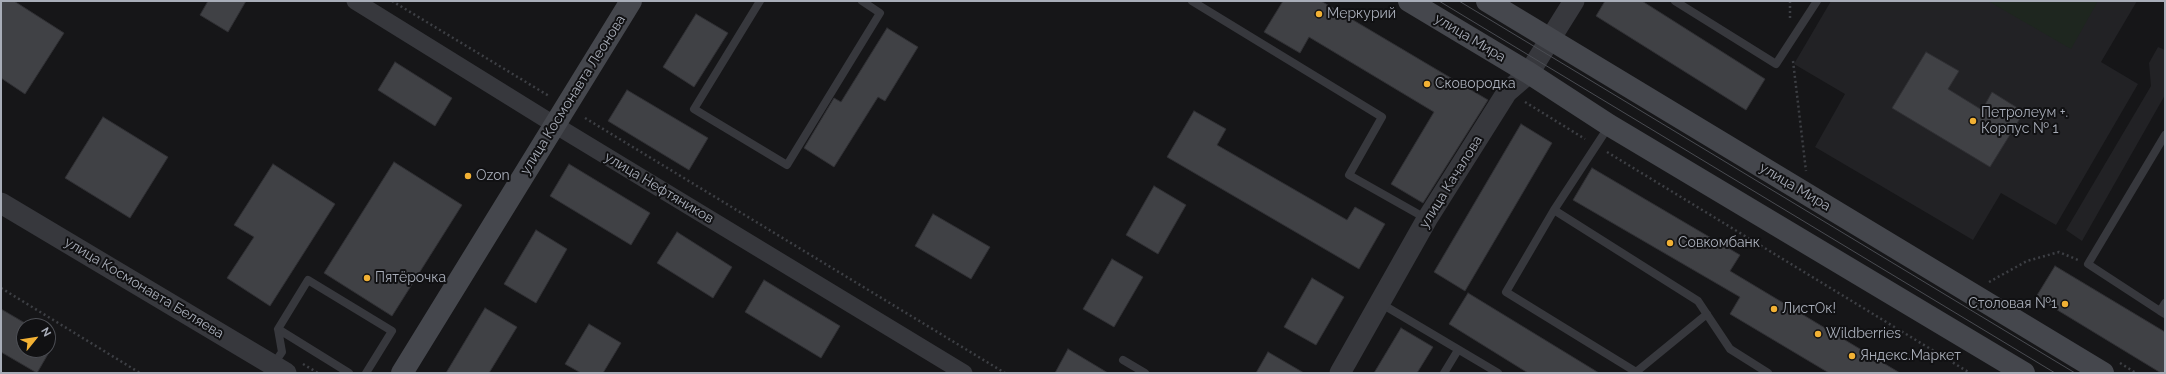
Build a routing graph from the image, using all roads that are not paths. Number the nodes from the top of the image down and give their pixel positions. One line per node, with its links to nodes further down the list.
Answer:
1 (355, 1): 13 (street, улица Нефтяников)
2 (631, 1): 13 (main road, улица Космонавта Леонова)
3 (760, 1): 4 (lane)
4 (862, 1)
5 (1192, 1): 18 (lane)
6 (1409, 1): 12 (main road, улица Мира)
7 (1487, 1): 11 (main road, улица Мира)
8 (1574, 1): 11 (street, улица Качалова)
9 (1675, 1): 10 (lane)
10 (1817, 1)
11 (1550, 40): 12 (street, улица Качалова); 38 (main road, улица Мира)
12 (1529, 73): 14 (main road, улица Мира); 18 (street, улица Качалова)
13 (555, 125): 30 (main road, улица Космонавта Леонова); 31 (street, улица Нефтяников)
14 (1609, 126): 17 (lane); 37 (main road, улица Мира)
15 (2165, 135): 21 (lane)
16 (1, 203): 26 (street, улица Космонавта Беляева)
17 (1554, 210): 22 (lane); 27 (lane)
18 (1427, 219): 19 (street, улица Качалова)
19 (1380, 303): 24 (lane); 33 (street, улица Качалова)
20 (2165, 303): 21 (lane)
21 (2163, 312)
22 (1707, 314): 27 (lane); 36 (lane)
23 (278, 329): 26 (lane); 28 (lane); 29 (lane)
24 (1458, 350): 34 (lane); 35 (lane)
25 (1123, 360): 32 (lane)
26 (280, 369)
27 (1636, 372)
28 (349, 373)
29 (366, 373)
30 (402, 373)
31 (964, 373)
32 (1145, 373)
33 (1340, 373)
34 (1444, 373)
35 (1498, 373)
36 (1768, 373)
37 (2024, 373)
38 (2103, 373)

